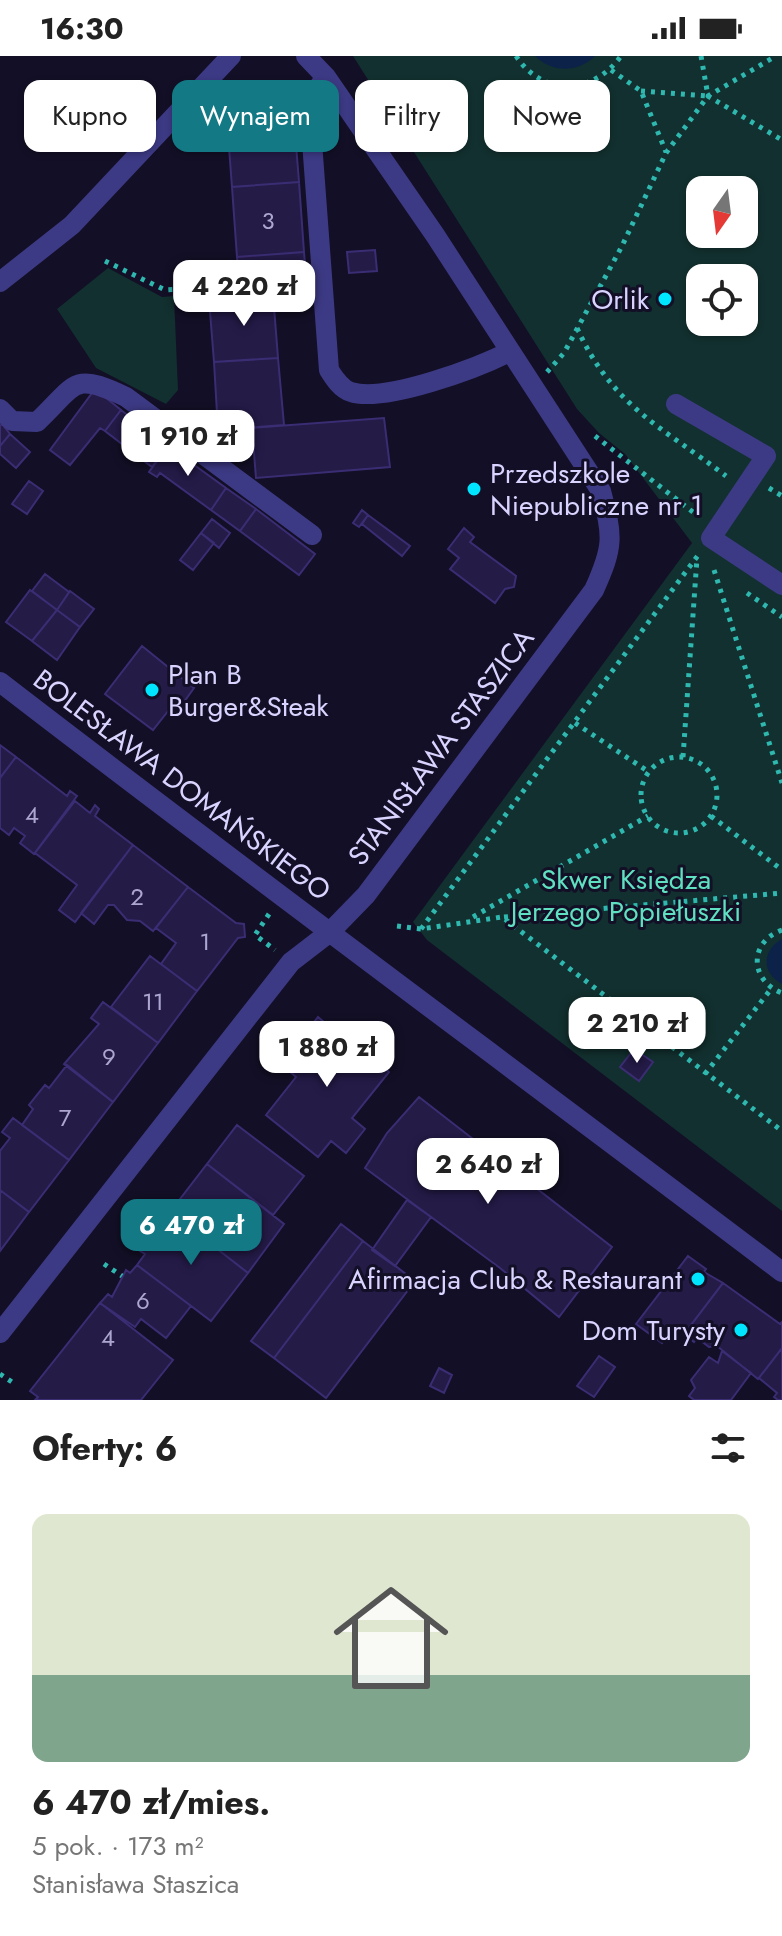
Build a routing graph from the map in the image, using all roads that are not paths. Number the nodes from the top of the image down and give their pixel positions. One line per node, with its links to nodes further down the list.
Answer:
1 (231, 56): 4 (street)
2 (306, 56): 3 (street)
3 (326, 77): 5 (street); 5 (street)
4 (0, 282)
5 (509, 352): 11 (street, STANISŁAWA STASZICA)
6 (676, 404): 9 (street)
7 (0, 409): 8 (street)
8 (312, 535)
9 (782, 585)
10 (0, 682): 11 (street, BOLESŁAWA DOMAŃSKIEGO)
11 (330, 932): 12 (street, BOLESŁAWA DOMAŃSKIEGO); 13 (street, STANISŁAWA STASZICA)
12 (782, 1272)
13 (0, 1333)

